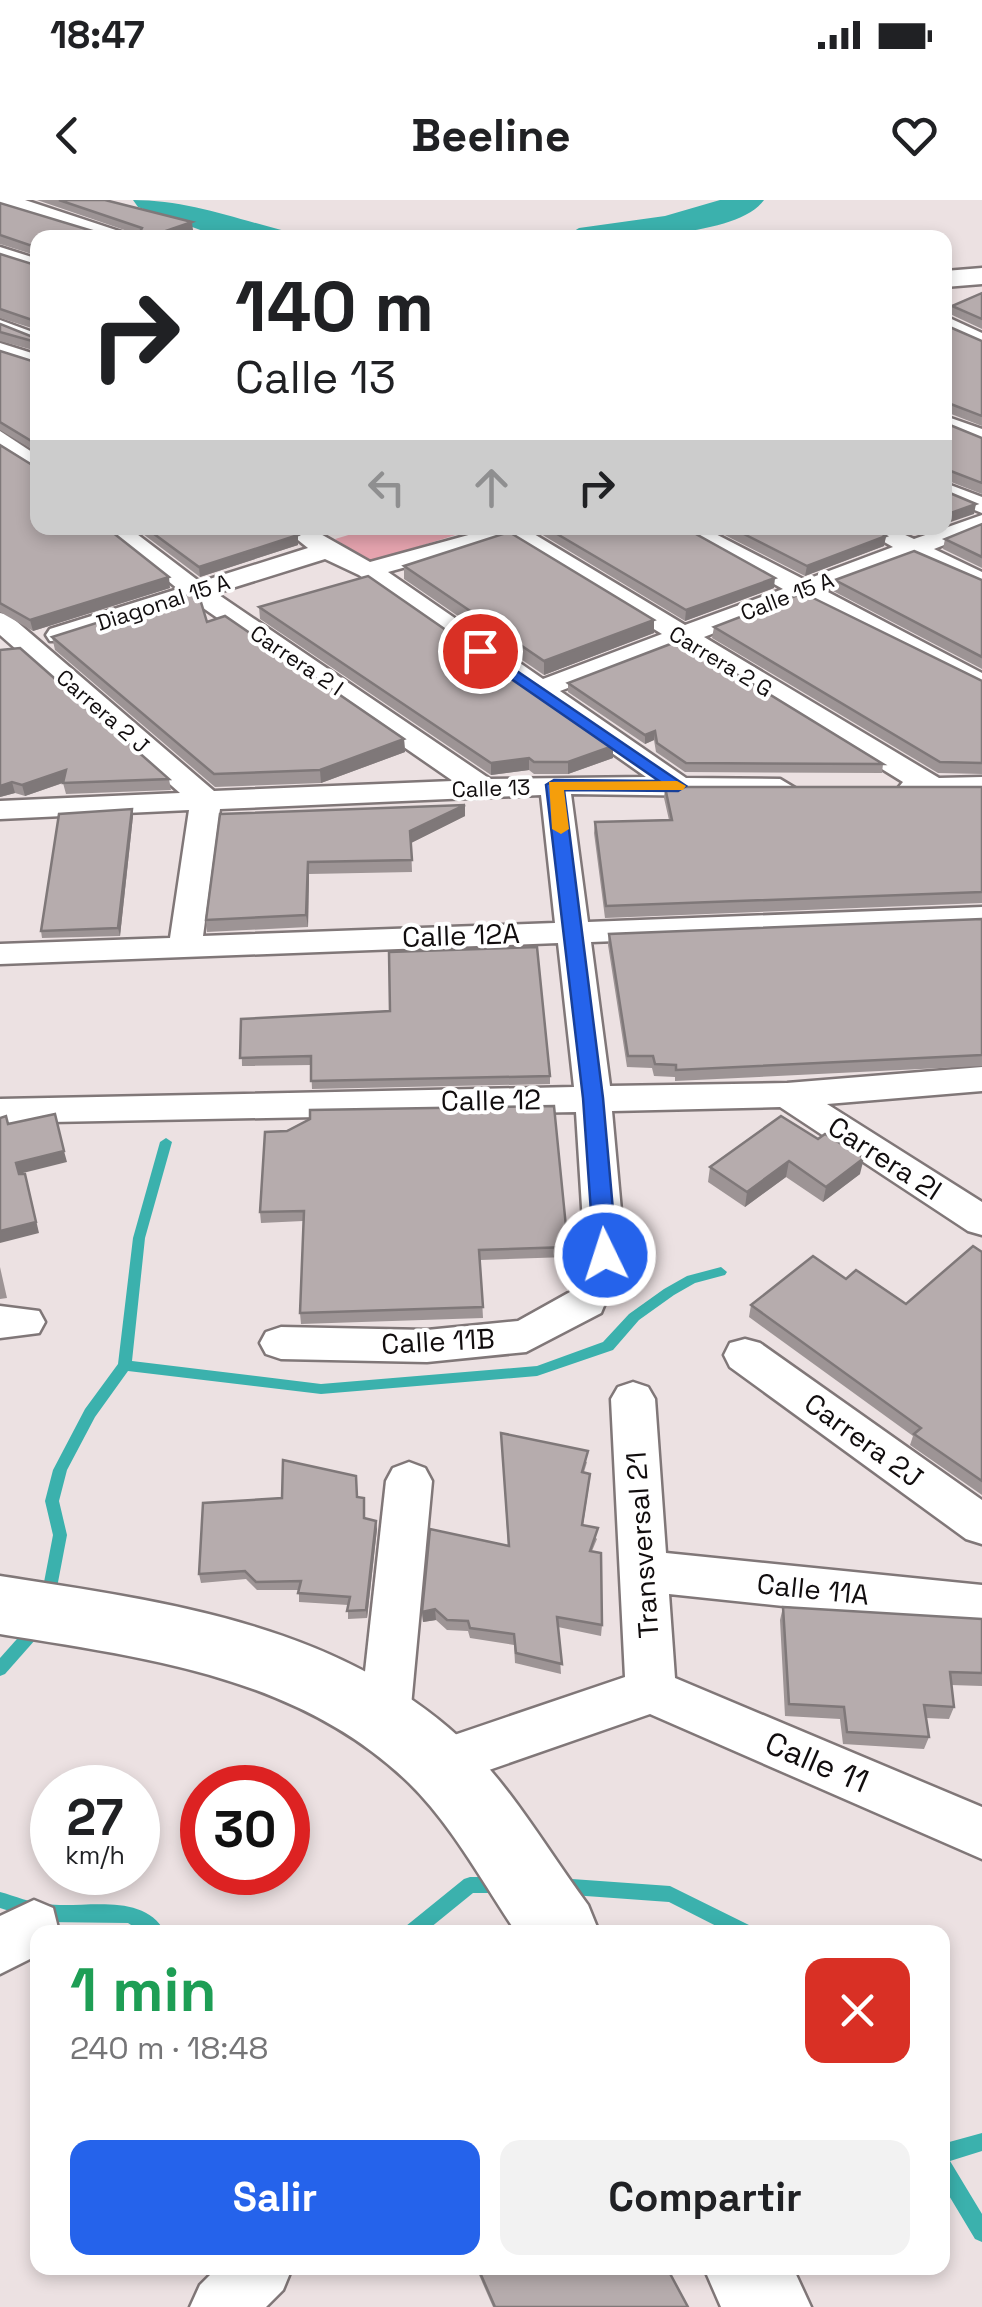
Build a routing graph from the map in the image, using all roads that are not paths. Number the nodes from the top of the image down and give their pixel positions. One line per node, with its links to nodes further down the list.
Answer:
1 (1, 201): 2 (main road)
2 (101, 230)
3 (0, 252): 4 (street)
4 (30, 262)
5 (982, 276): 6 (main road)
6 (952, 278)
7 (0, 324): 9 (street)
8 (952, 326): 10 (street)
9 (30, 335)
10 (982, 341)
11 (0, 349): 12 (street)
12 (30, 359)
13 (982, 412): 14 (street)
14 (952, 418)
15 (952, 422): 16 (street)
16 (982, 437)
17 (0, 438): 18 (street)
18 (30, 461)
19 (952, 493): 20 (street)
20 (982, 506)
21 (982, 522): 22 (street, Calle 15 A)
22 (952, 533)
23 (123, 535): 35 (street, Carrera 2 I)
24 (305, 535): 31 (street)
25 (493, 535): 32 (street)
26 (523, 535): 37 (street, Carrera 2 G)
27 (700, 535): 34 (street)
28 (887, 535): 30 (street)
29 (946, 535): 30 (street, Calle 15 A)
30 (912, 547): 33 (street); 34 (street, Calle 15 A)
31 (327, 550): 32 (street); 35 (street, Diagonal 15 A)
32 (368, 570): 40 (street)
33 (982, 582)
34 (803, 590): 37 (street, Calle 15 A); 39 (street)
35 (196, 591): 38 (street, Diagonal 15 A); 44 (street, Carrera 2 I)
36 (0, 622): 38 (street, Carrera 2 J)
37 (680, 636): 40 (street, Calle 15 A); 47 (street, Carrera 2 G)
38 (13, 650): 48 (street, Carrera 2 J)
39 (982, 684)
40 (536, 691): 42 (street)
41 (554, 785): 42 (street, Calle 13); 44 (street, Calle 13); 51 (street)
42 (678, 786): 45 (street, Calle 13)
43 (982, 786): 47 (street)
44 (484, 788): 48 (street, Calle 13)
45 (801, 788)
46 (877, 788): 47 (street)
47 (934, 788)
48 (206, 800): 49 (street, Calle 13); 52 (street)
49 (0, 810)
50 (982, 918): 51 (street, Calle 12A)
51 (574, 931): 52 (street, Calle 12A); 56 (street)
52 (185, 946): 53 (street, Calle 12A)
53 (0, 954)
54 (982, 1078): 55 (street, Calle 12)
55 (787, 1095): 56 (street, Calle 12); 58 (street, Carrera 2I)
56 (593, 1098): 57 (street, Calle 12); 59 (street, Calle 11B)
57 (0, 1111)
58 (982, 1221)
59 (281, 1343)
60 (746, 1355): 63 (street, Carrera 2J)
61 (633, 1399): 64 (street, Transversal 21)
62 (409, 1481): 68 (street)
63 (982, 1525)
64 (644, 1572): 66 (street, Calle 11A); 67 (street, Transversal 21)
65 (0, 1606): 68 (main road)
66 (982, 1606)
67 (651, 1691): 69 (street); 70 (street, Calle 11)
68 (385, 1717): 69 (main road)
69 (438, 1764): 71 (main road)
70 (982, 1833)
71 (556, 1925)
72 (253, 2275): 74 (street)
73 (751, 2275): 75 (main road)
74 (222, 2307)
75 (767, 2307)

